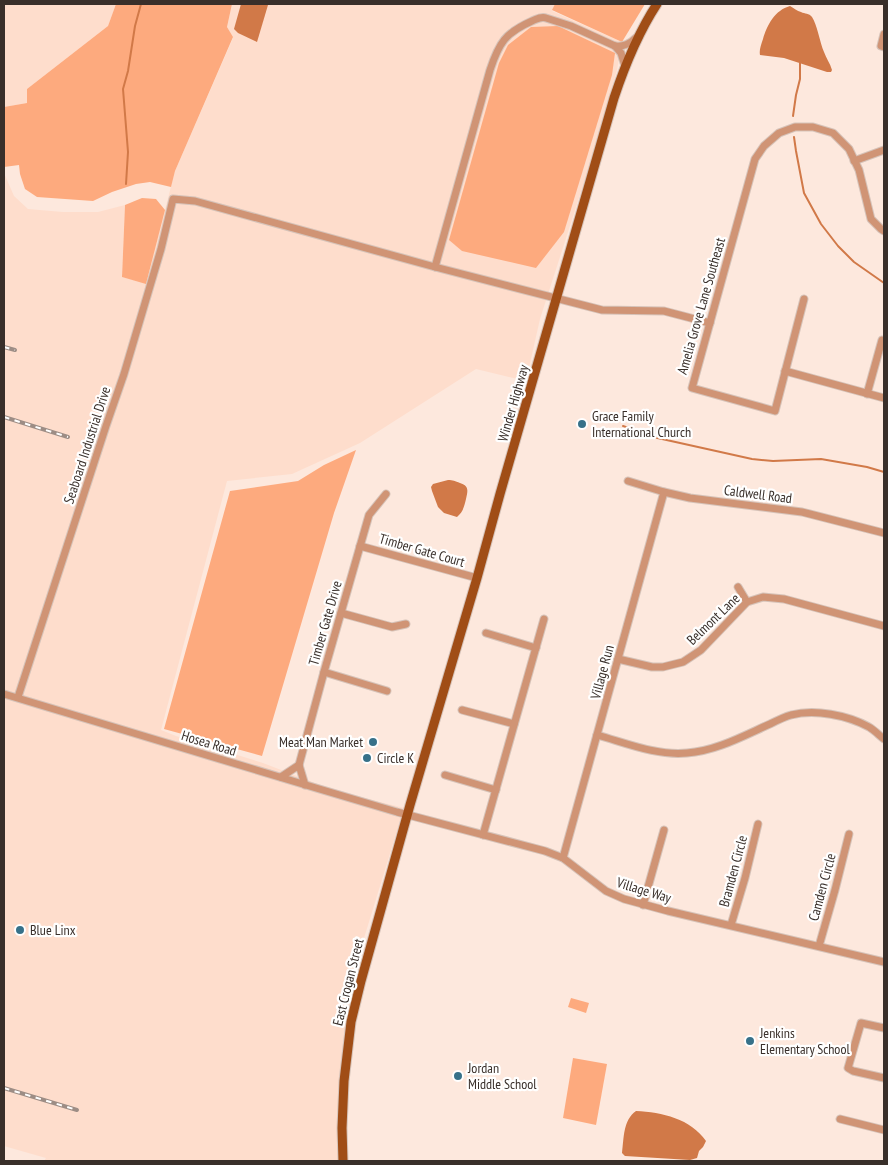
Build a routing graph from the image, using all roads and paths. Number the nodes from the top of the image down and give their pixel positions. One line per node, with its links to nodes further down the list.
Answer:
1 (657, 4): 3 (main road, Winder Highway)
2 (884, 34): 5 (street)
3 (639, 35): 4 (street); 6 (main road, Winder Highway)
4 (615, 46): 6 (street); 10 (street)
5 (884, 47)
6 (625, 66): 11 (main road, Winder Highway)
7 (884, 150): 8 (street)
8 (854, 160): 9 (street, Amelia Grove Lane Southeast); 13 (street, Amelia Grove Lane Southeast)
9 (884, 231)
10 (435, 267): 11 (street); 36 (street, Seaboard Industrial Drive)
11 (557, 299): 13 (street); 23 (main road, Winder Highway)
12 (804, 299): 15 (street, Amelia Grove Lane Southeast)
13 (710, 323): 15 (street, Amelia Grove Lane Southeast)
14 (882, 340): 16 (street)
15 (785, 371): 16 (street)
16 (867, 394): 17 (street)
17 (884, 398)
18 (628, 481): 19 (street, Caldwell Road)
19 (664, 492): 21 (street, Caldwell Road); 32 (street, Village Run)
20 (386, 494): 22 (street, Timber Gate Drive)
21 (884, 533)
22 (360, 546): 23 (street, Timber Gate Court); 26 (street, Timber Gate Drive)
23 (477, 578): 46 (main road, Winder Highway)
24 (738, 587): 25 (street)
25 (747, 602): 29 (street, Belmont Lane); 32 (street, Belmont Lane)
26 (341, 613): 28 (street); 33 (street, Timber Gate Drive)
27 (544, 619): 31 (street)
28 (406, 624)
29 (884, 626)
30 (486, 633): 31 (street)
31 (536, 648): 38 (street)
32 (618, 659): 39 (street, Village Run)
33 (324, 672): 34 (street); 41 (street, Timber Gate Drive)
34 (386, 691)
35 (4, 694): 36 (street, Hosea Road)
36 (18, 697): 43 (street, Hosea Road)
37 (462, 710): 38 (street)
38 (514, 724): 45 (street)
39 (597, 735): 40 (street); 51 (street, Village Run)
40 (884, 739)
41 (299, 765): 43 (street); 44 (street)
42 (445, 775): 45 (street)
43 (280, 778): 44 (street, Hosea Road)
44 (305, 785): 46 (street, Hosea Road)
45 (496, 790): 50 (street)
46 (407, 814): 50 (street, Village Way); 60 (main road, East Crogan Street)
47 (758, 824): 53 (street, Bramden Circle)
48 (664, 830): 52 (street)
49 (848, 834): 54 (street, Camden Circle)
50 (483, 835): 51 (street, Village Way)
51 (563, 858): 52 (street, Village Way)
52 (643, 905): 53 (street, Village Way)
53 (731, 925): 54 (street, Village Way)
54 (819, 946): 55 (street, Village Way)
55 (884, 962)
56 (884, 1028): 57 (street)
57 (884, 1078)
58 (840, 1119): 59 (street)
59 (884, 1130)
60 (343, 1161)

